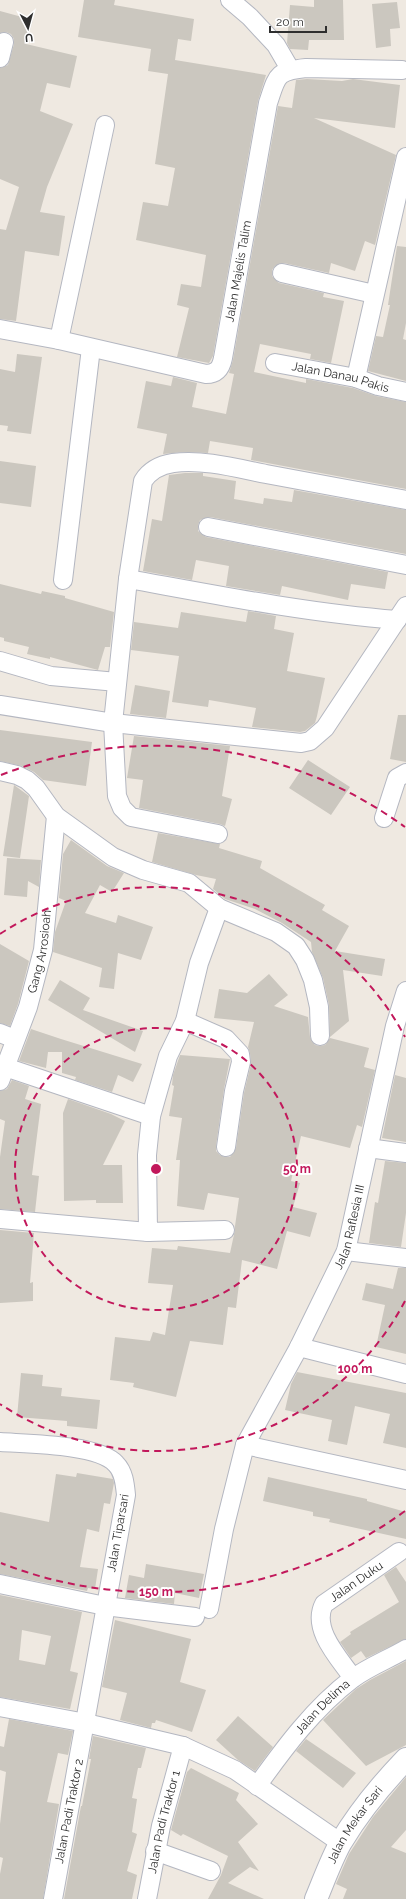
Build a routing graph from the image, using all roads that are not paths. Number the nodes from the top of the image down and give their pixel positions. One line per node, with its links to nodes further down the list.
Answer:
1 (230, 0): 2 (street)
2 (290, 69): 3 (street); 10 (street, Jalan Majelis Talim)
3 (402, 70)
4 (105, 125): 9 (street)
5 (406, 156): 7 (street)
6 (282, 273): 7 (street)
7 (374, 294): 12 (street)
8 (0, 330): 9 (street, Jalan Majelis Talim)
9 (59, 340): 10 (street, Jalan Majelis Talim)
10 (91, 348): 17 (street)
11 (275, 364): 12 (street, Jalan Danau Pakis)
12 (356, 378): 13 (street, Jalan Danau Pakis)
13 (406, 392)
14 (406, 500): 18 (street)
15 (208, 527): 16 (street)
16 (406, 566)
17 (63, 580)
18 (128, 580): 19 (street); 21 (street)
19 (401, 613): 23 (street)
20 (0, 661): 21 (street)
21 (117, 682): 23 (street)
22 (0, 705): 23 (street)
23 (113, 723): 28 (street)
24 (0, 771): 26 (street)
25 (406, 773): 27 (street)
26 (56, 816): 29 (street); 33 (street, Gang Arrosioah)
27 (384, 818)
28 (218, 834)
29 (219, 908): 31 (street); 34 (street)
30 (406, 992): 32 (street, Jalan Raflesia III)
31 (185, 1021): 36 (street); 37 (street)
32 (401, 1027): 38 (street, Jalan Raflesia III)
33 (8, 1036): 35 (street, Gang Arrosioah)
34 (320, 1036)
35 (3, 1074): 36 (street)
36 (151, 1116): 42 (street)
37 (226, 1147)
38 (368, 1148): 39 (street); 43 (street, Jalan Raflesia III)
39 (406, 1153)
40 (0, 1219): 42 (street)
41 (225, 1230): 42 (street)
42 (148, 1232)
43 (346, 1251): 44 (street); 45 (street, Jalan Raflesia III)
44 (406, 1258)
45 (299, 1348): 46 (street); 48 (street, Jalan Raflesia III)
46 (406, 1374)
47 (0, 1442): 52 (street, Jalan Tiparsari)
48 (245, 1445): 49 (street); 52 (street, Jalan Raflesia III)
49 (406, 1480)
50 (398, 1552): 54 (street, Jalan Duku)
51 (0, 1584): 52 (street)
52 (105, 1606): 56 (street, Jalan Tiparsari)
53 (406, 1649): 54 (street, Jalan Delima)
54 (353, 1678): 59 (street, Jalan Delima)
55 (0, 1707): 56 (street)
56 (86, 1723): 57 (street); 63 (street, Jalan Padi Traktor 2)
57 (182, 1746): 59 (street); 61 (street, Jalan Padi Traktor 1)
58 (406, 1759): 60 (street, Jalan Mekar Sari)
59 (257, 1786): 60 (street)
60 (341, 1843): 65 (street, Jalan Mekar Sari)
61 (155, 1851): 62 (street); 64 (street, Jalan Padi Traktor 1)
62 (211, 1871)
63 (53, 1899)
64 (148, 1899)
65 (316, 1899)

